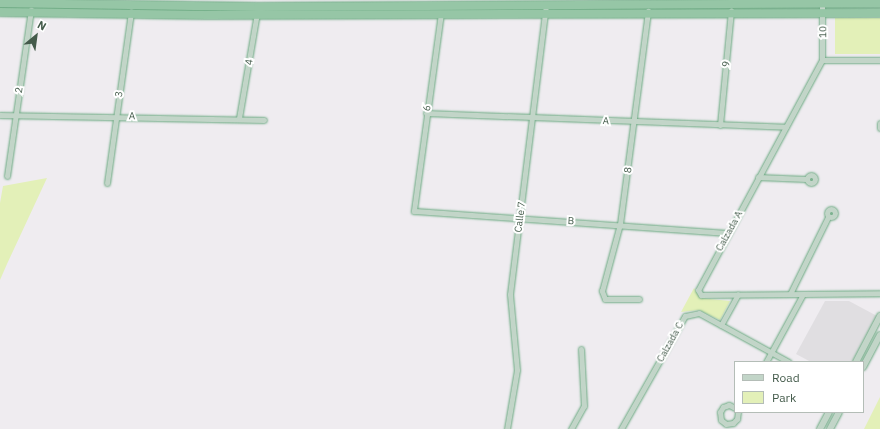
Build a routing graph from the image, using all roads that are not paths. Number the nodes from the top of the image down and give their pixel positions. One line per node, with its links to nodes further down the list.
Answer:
1 (678, 2): 4 (highway); 8 (highway); 20 (street)
2 (0, 3): 10 (highway)
3 (475, 3): 7 (highway); 9 (highway); 17 (street)
4 (732, 3): 5 (highway); 15 (street, 9)
5 (822, 3): 6 (highway); 16 (street, 10)
6 (880, 3)
7 (546, 5): 8 (highway); 18 (street, Calle 7)
8 (649, 5): 19 (street, 8)
9 (442, 6): 12 (highway); 21 (street, 6)
10 (31, 8): 11 (highway); 13 (highway); 26 (street, 2)
11 (131, 9): 12 (highway); 27 (street, 3)
12 (257, 11): 21 (highway); 28 (street, 4)
13 (0, 12)
14 (880, 12): 16 (highway)
15 (731, 13): 16 (highway); 20 (highway); 33 (street, 9)
16 (823, 13): 22 (street, 10)
17 (474, 14): 18 (highway); 21 (highway)
18 (545, 14): 19 (highway); 29 (street, Calle 7)
19 (648, 14): 20 (highway); 31 (street, 8)
20 (678, 14)
21 (440, 15): 24 (street, 6)
22 (822, 60): 23 (street); 34 (street, Calzada A)
23 (880, 60)
24 (426, 113): 29 (street, A); 40 (street, 6)
25 (0, 115): 26 (street, A)
26 (16, 115): 27 (street, A); 36 (street, 2)
27 (115, 116): 28 (street, A); 39 (street, 3)
28 (239, 118): 30 (street, A)
29 (532, 118): 31 (street, A); 42 (street, Calle 7)
30 (264, 120)
31 (634, 123): 33 (street, A); 43 (street, 8)
32 (880, 123): 35 (street)
33 (720, 125): 34 (street, A)
34 (786, 127): 37 (street, Calzada A)
35 (880, 128)
36 (7, 176)
37 (758, 177): 38 (street); 44 (street, Calzada A)
38 (806, 179)
39 (107, 183)
40 (414, 211): 42 (street, B)
41 (828, 217): 47 (street)
42 (520, 218): 43 (street, B); 63 (street, Calle 7)
43 (620, 224): 44 (street, B); 49 (street, 8)
44 (728, 233): 46 (street, Calzada A)
45 (880, 293): 48 (street, Calzada A)
46 (738, 294): 47 (street, Calzada A); 51 (street)
47 (790, 294): 48 (street, Calzada A)
48 (803, 294): 54 (street)
49 (639, 299)
50 (880, 316): 57 (street)
51 (721, 325): 54 (street, Calzada C); 65 (street, Calzada C)
52 (880, 335): 58 (street)
53 (581, 349): 64 (street)
54 (770, 352): 55 (street); 56 (street, Calzada C)
55 (766, 361)
56 (787, 361)
57 (857, 361)
58 (864, 365)
59 (734, 407): 60 (street)
60 (738, 413)
61 (828, 413): 66 (street)
62 (838, 413): 67 (street)
63 (507, 429)
64 (571, 429)
65 (621, 429)
66 (820, 429)
67 (830, 429)

